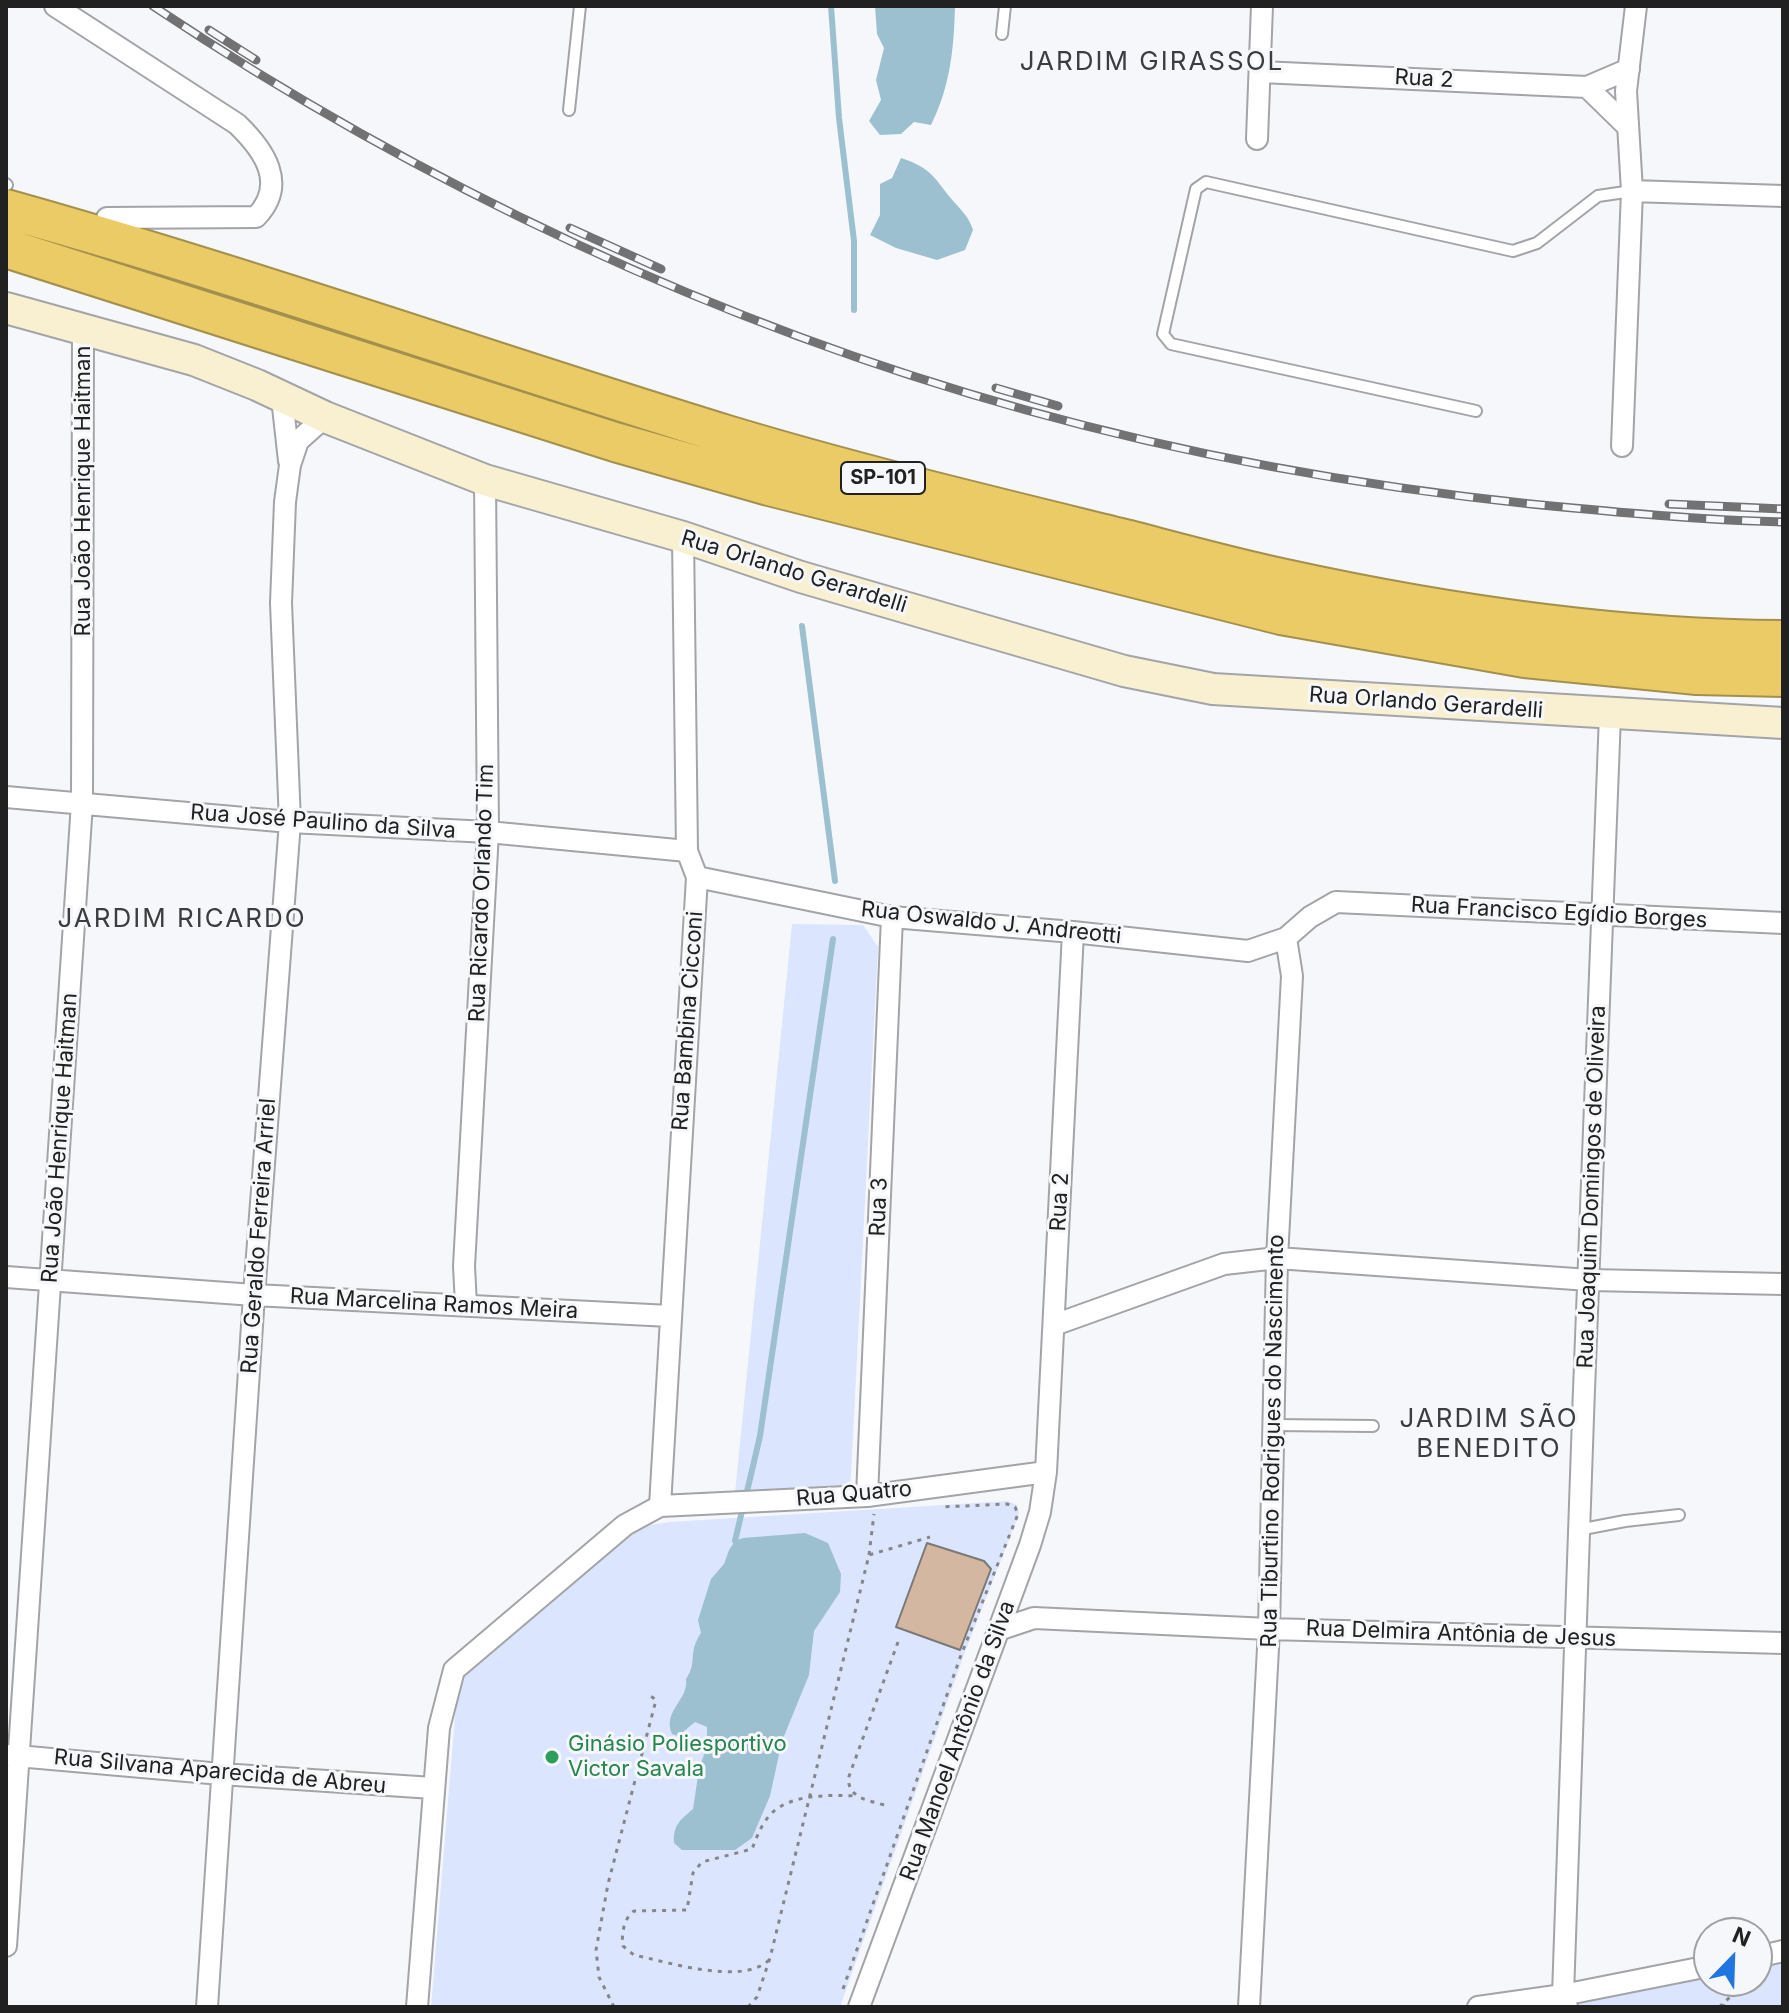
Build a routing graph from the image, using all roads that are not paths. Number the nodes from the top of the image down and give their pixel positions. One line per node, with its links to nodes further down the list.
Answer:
1 (55, 6): 17 (street)
2 (580, 6): 10 (lane)
3 (1005, 6): 6 (lane)
4 (1262, 6): 8 (street)
5 (1636, 6): 7 (street)
6 (1002, 34)
7 (1629, 69): 9 (street, Rua 2); 11 (street)
8 (1261, 72): 9 (street, Rua 2); 12 (street)
9 (1587, 87): 11 (street)
10 (569, 110)
11 (1628, 127): 14 (street)
12 (1257, 139)
13 (6, 184): 17 (highway)
14 (1632, 191): 15 (street); 23 (lane); 25 (street)
15 (1783, 196)
16 (6, 209): 20 (highway, SP-101)
17 (107, 218): 20 (highway)
18 (6, 248): 30 (highway, SP-101)
19 (6, 308): 21 (street, Rua Orlando Gerardelli)
20 (387, 324): 29 (highway, SP-101)
21 (83, 329): 22 (street, Rua Orlando Gerardelli); 34 (street, Rua João Henrique Haitman)
22 (282, 398): 24 (street, Rua Orlando Gerardelli); 26 (street, Rua Geraldo Ferreira Arriel)
23 (1476, 411)
24 (325, 417): 26 (street, Rua Geraldo Ferreira Arriel); 27 (street, Rua Orlando Gerardelli)
25 (1622, 446)
26 (290, 465): 35 (street, Rua Geraldo Ferreira Arriel)
27 (485, 480): 28 (street, Rua Orlando Gerardelli); 36 (street, Rua Ricardo Orlando Tim)
28 (683, 537): 31 (street, Rua Orlando Gerardelli); 37 (street, Rua Bambina Cicconi)
29 (1783, 640)
30 (1783, 677)
31 (1610, 715): 32 (street, Rua Orlando Gerardelli); 39 (street, Rua Joaquim Domingos de Oliveira)
32 (1783, 723)
33 (6, 797): 34 (street, Rua José Paulino da Silva)
34 (82, 803): 35 (street, Rua José Paulino da Silva); 46 (street, Rua João Henrique Haitman)
35 (290, 822): 36 (street, Rua José Paulino da Silva); 49 (street, Rua Geraldo Ferreira Arriel)
36 (488, 832): 37 (street, Rua José Paulino da Silva); 50 (street, Rua Ricardo Orlando Tim)
37 (687, 851): 38 (street, Rua Bambina Cicconi)
38 (697, 877): 40 (street, Rua Oswaldo J. Andreotti); 51 (street, Rua Bambina Cicconi)
39 (1603, 916): 41 (street, Rua Francisco Egídio Borges); 43 (street, Rua Francisco Egídio Borges); 47 (street, Rua Joaquim Domingos de Oliveira)
40 (892, 917): 42 (street, Rua Oswaldo J. Andreotti); 56 (street, Rua 3)
41 (1783, 923)
42 (1073, 932): 43 (street, Rua Oswaldo J. Andreotti); 52 (street, Rua 2)
43 (1286, 938): 44 (street, Rua Tiburtino Rodrigues do Nascimento)
44 (1277, 1258): 47 (street); 52 (street); 53 (street, Rua Tiburtino Rodrigues do Nascimento)
45 (6, 1277): 46 (street, Rua Marcelina Ramos Meira)
46 (51, 1280): 49 (street, Rua Marcelina Ramos Meira); 64 (street, Rua João Henrique Haitman)
47 (1589, 1280): 48 (street); 59 (street, Rua Joaquim Domingos de Oliveira)
48 (1783, 1284)
49 (254, 1295): 50 (street, Rua Marcelina Ramos Meira); 65 (street, Rua Geraldo Ferreira Arriel)
50 (466, 1305): 51 (street, Rua Marcelina Ramos Meira)
51 (670, 1316): 57 (street, Rua Bambina Cicconi)
52 (1054, 1325): 55 (street, Rua 2)
53 (1273, 1425): 54 (lane); 60 (street, Rua Tiburtino Rodrigues do Nascimento)
54 (1373, 1426)
55 (1046, 1472): 56 (street, Rua Quatro); 61 (street, Rua Manoel Antônio da Silva)
56 (871, 1504): 57 (street, Rua Quatro)
57 (660, 1506): 66 (street)
58 (1679, 1515): 59 (lane)
59 (1578, 1530): 62 (street, Rua Joaquim Domingos de Oliveira)
60 (1269, 1629): 61 (street, Rua Delmira Antônia de Jesus); 62 (street, Rua Delmira Antônia de Jesus); 73 (street, Rua Tiburtino Rodrigues do Nascimento)
61 (998, 1630): 72 (street, Rua Manoel Antônio da Silva)
62 (1573, 1638): 63 (street, Rua Delmira Antônia de Jesus); 69 (street, Rua Joaquim Domingos de Oliveira)
63 (1783, 1643)
64 (13, 1755): 65 (street, Rua Silvana Aparecida de Abreu); 67 (street, Rua João Henrique Haitman)
65 (221, 1774): 66 (street, Rua Silvana Aparecida de Abreu); 70 (street, Rua Geraldo Ferreira Arriel)
66 (433, 1788): 71 (street)
67 (6, 1946)
68 (1693, 1970): 69 (street)
69 (1565, 2001): 74 (street)
70 (207, 2007)
71 (417, 2007)
72 (859, 2007)
73 (1249, 2007)
74 (1478, 2007)

